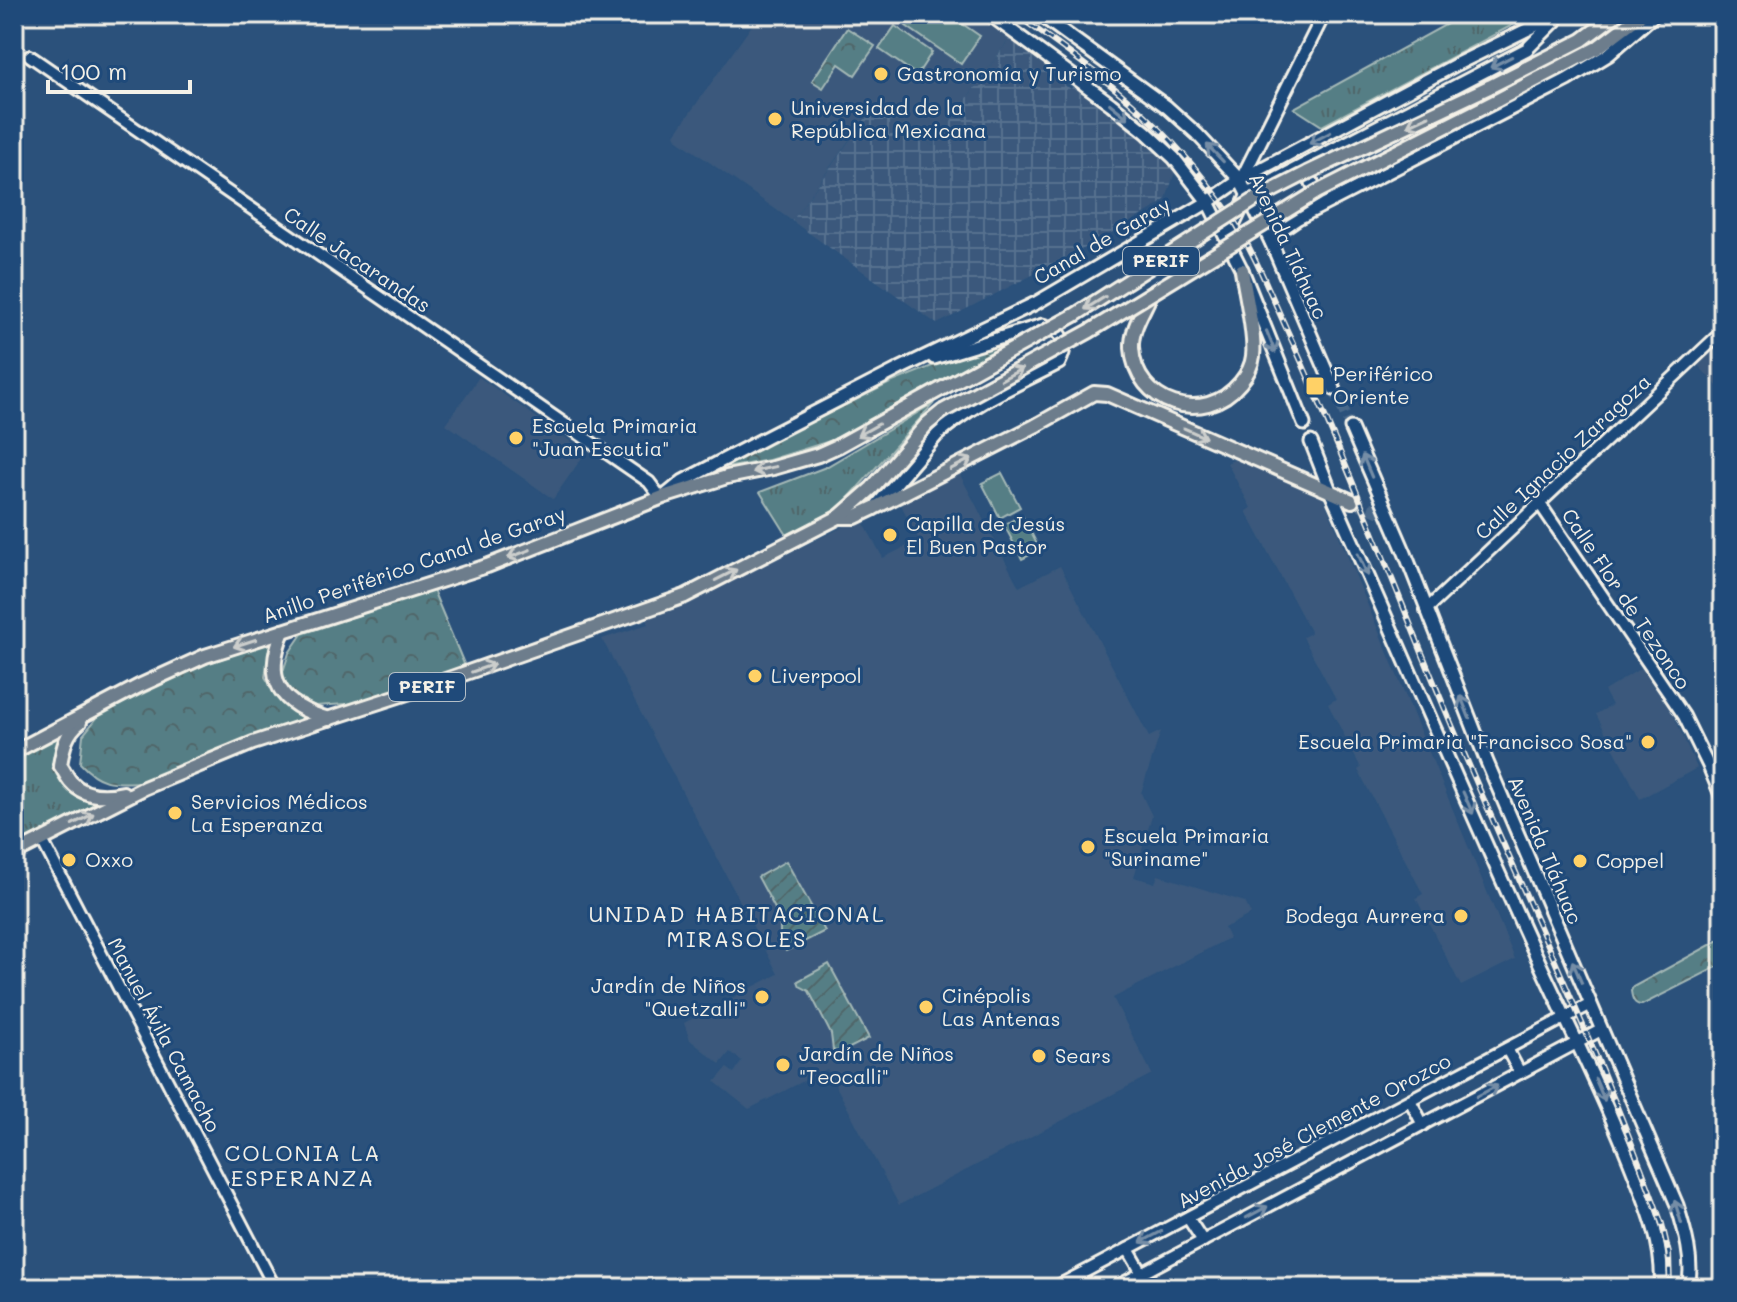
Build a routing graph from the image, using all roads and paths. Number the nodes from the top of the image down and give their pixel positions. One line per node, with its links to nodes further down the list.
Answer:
1 (989, 14): 13 (main road, one-way to 13)
2 (1039, 14): 10 (main road, Avenida Tláhuac, one-way to 2)
3 (1324, 14): 10 (main road)
4 (1560, 14): 9 (main road, one-way to 9); 10 (main road, Canal de Garay, one-way to 10)
5 (1617, 14): 25 (highway, Anillo Periférico Canal de Garay / PERIF, one-way to 25, bridge)
6 (1642, 14): 17 (highway, PERIF, bridge)
7 (1655, 14): 12 (main road)
8 (30, 56): 25 (street, Calle Jacarandas)
9 (1317, 158): 11 (main road); 12 (main road)
10 (1240, 180): 11 (main road, Avenida Tláhuac); 13 (main road, Canal de Garay)
11 (1248, 194): 14 (main road); 15 (main road, Avenida Tláhuac)
12 (1334, 199): 15 (main road)
13 (1208, 202): 14 (main road); 19 (main road, Canal de Garay)
14 (1227, 239): 16 (main road)
15 (1271, 242): 20 (main road, Avenida Tláhuac)
16 (1242, 270): 17 (highway); 21 (main road, one-way to 21)
17 (1150, 296): 29 (highway, PERIF, one-way to 17, bridge)
18 (1723, 331): 27 (street, Calle Ignacio Zaragoza)
19 (899, 369): 25 (main road, Canal de Garay); 28 (main road)
20 (1334, 389)
21 (1304, 424)
22 (1351, 428): 30 (main road, Avenida Tláhuac, one-way to 22)
23 (1311, 442): 24 (main road)
24 (1331, 493): 26 (highway); 28 (highway, one-way to 24); 40 (main road, one-way to 40)
25 (662, 498): 31 (highway, Anillo Periférico Canal de Garay / PERIF, one-way to 31)
26 (1352, 501)
27 (1540, 504): 30 (street, Calle Ignacio Zaragoza); 36 (street, Calle Flor de Tezonco)
28 (874, 508): 29 (highway)
29 (839, 517): 33 (highway, PERIF, one-way to 29)
30 (1426, 610): 39 (main road, Avenida Tláhuac, one-way to 30)
31 (283, 631): 32 (highway, Anillo Periférico Canal de Garay / PERIF, one-way to 32); 33 (highway)
32 (95, 709): 34 (highway, Anillo Periférico Canal de Garay / PERIF); 35 (highway)
33 (329, 719): 35 (highway, PERIF)
34 (14, 752)
35 (144, 788): 37 (highway, PERIF, one-way to 35)
36 (1723, 801)
37 (42, 840): 38 (highway, PERIF); 52 (street, Manuel Ávila Camacho)
38 (14, 854)
39 (1591, 1004): 40 (street, Avenida José Clemente Orozco); 41 (main road, Avenida Tláhuac)
40 (1566, 1018): 42 (main road); 43 (street, Avenida José Clemente Orozco)
41 (1601, 1030): 42 (street); 55 (main road, Avenida Tláhuac, one-way to 41)
42 (1579, 1042): 44 (street); 54 (main road, one-way to 54)
43 (1507, 1049): 44 (street); 45 (street, Avenida José Clemente Orozco)
44 (1520, 1073): 46 (street, one-way to 44)
45 (1410, 1100): 46 (street); 47 (street, Avenida José Clemente Orozco)
46 (1423, 1125): 48 (street, one-way to 46)
47 (1188, 1218): 48 (street); 49 (street, Avenida José Clemente Orozco, one-way to 49)
48 (1203, 1241): 50 (street)
49 (1128, 1249): 50 (street); 51 (street, Avenida José Clemente Orozco)
50 (1142, 1273): 53 (street)
51 (1061, 1286)
52 (275, 1288)
53 (1114, 1288)
54 (1661, 1288)
55 (1688, 1288)

